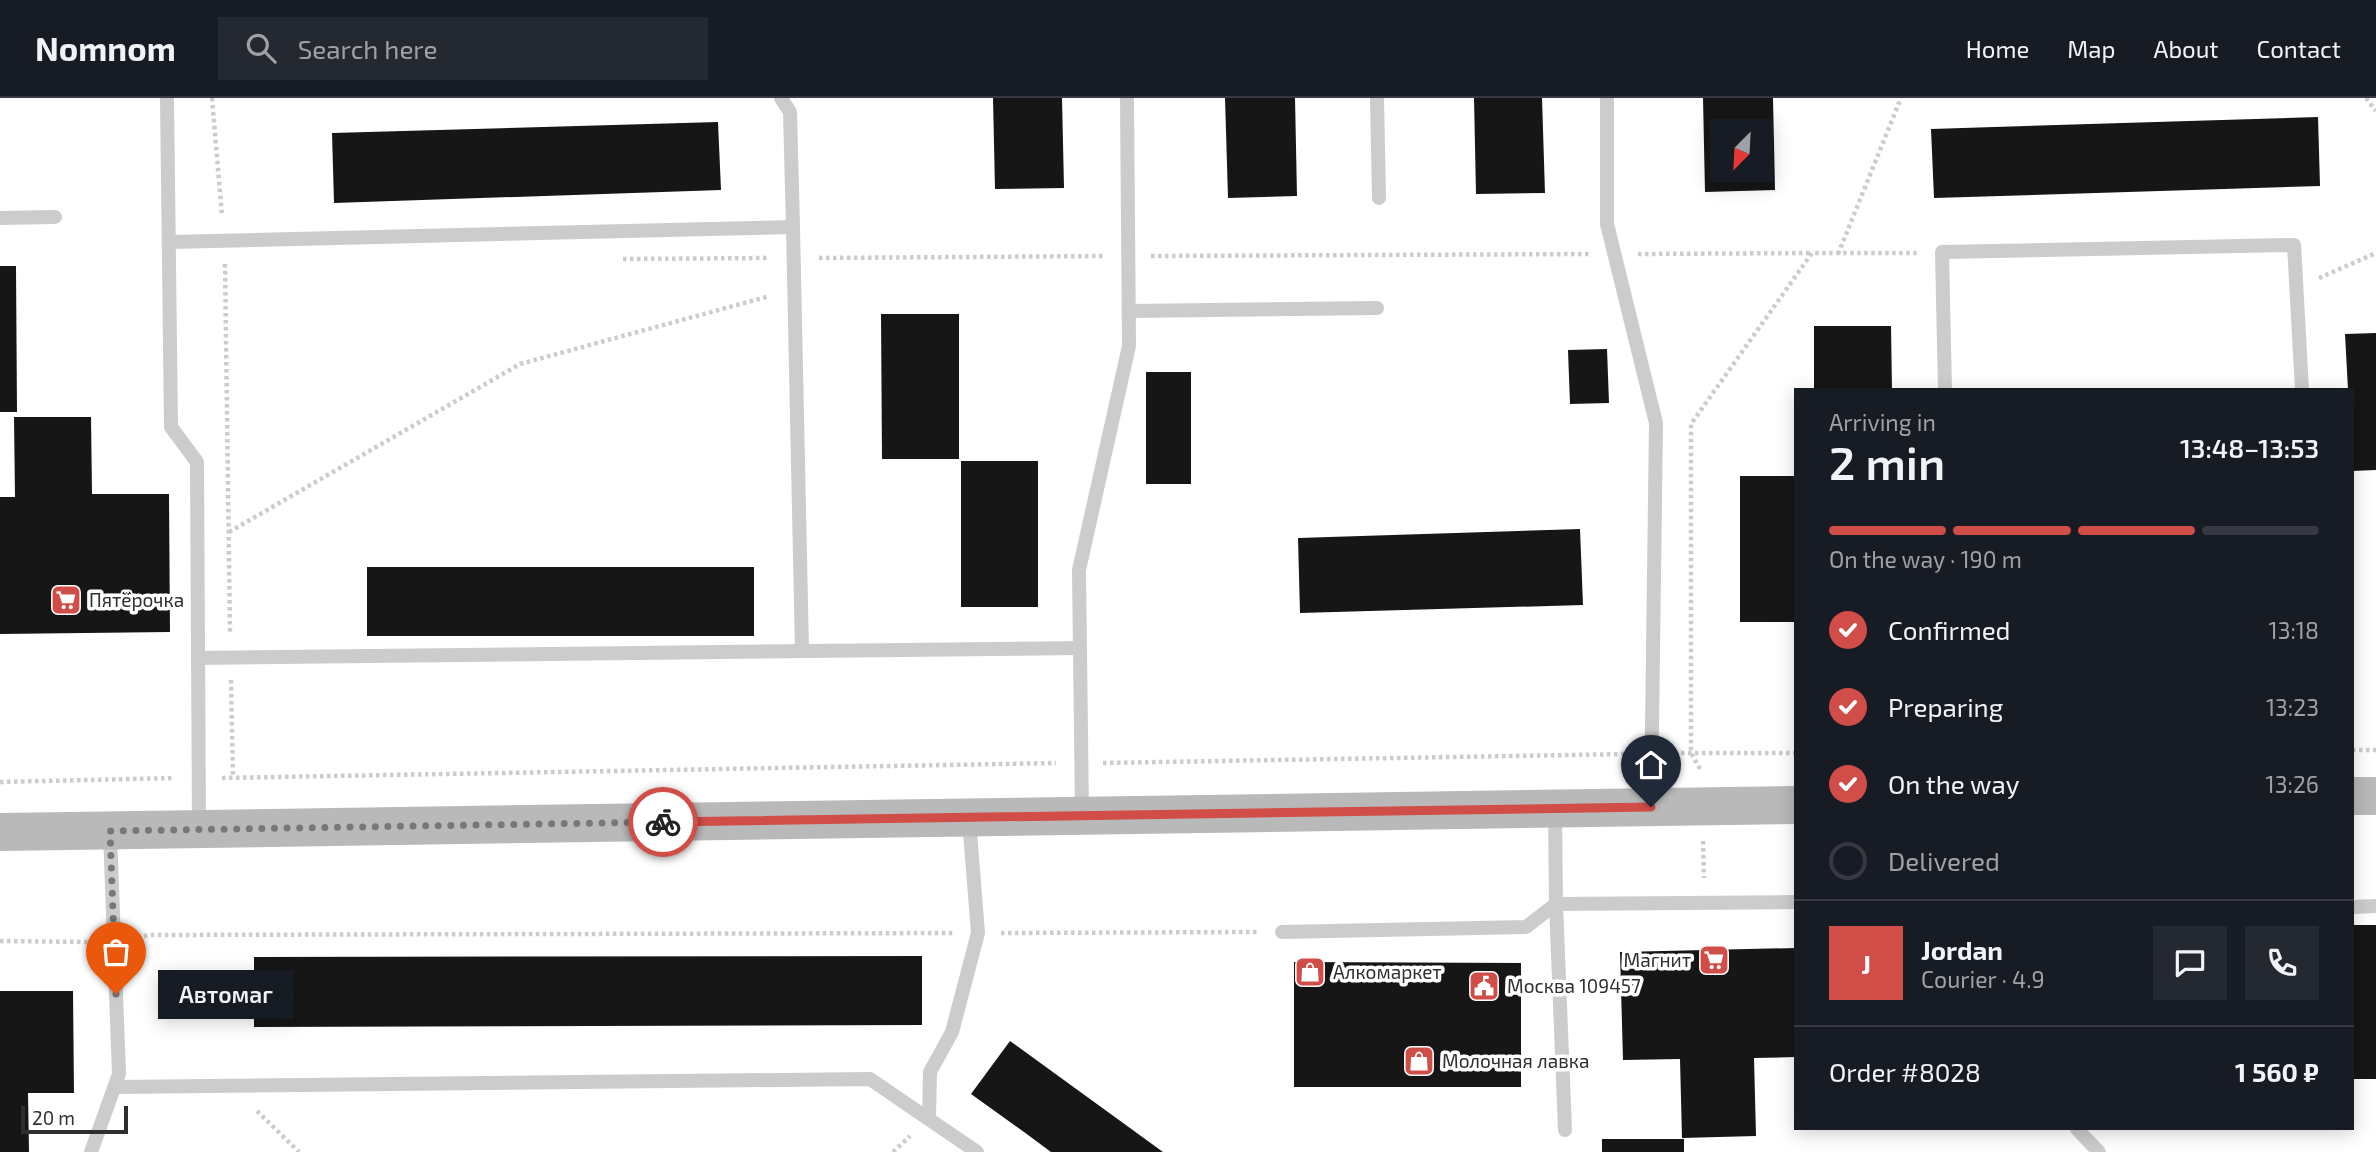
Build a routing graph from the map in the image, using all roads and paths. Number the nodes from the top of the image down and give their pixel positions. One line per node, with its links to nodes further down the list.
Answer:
1 (167, 98): 15 (lane)
2 (212, 98): 14 (path)
3 (781, 98): 13 (lane)
4 (1127, 98): 21 (lane)
5 (1377, 98): 10 (lane)
6 (1607, 98): 19 (lane)
7 (1901, 98): 20 (path)
8 (2366, 98): 9 (path)
9 (2376, 111)
10 (1379, 198)
11 (55, 217): 12 (lane)
12 (0, 218)
13 (793, 227): 14 (lane); 22 (lane)
14 (224, 241): 15 (lane); 30 (path)
15 (169, 242): 33 (lane)
16 (1942, 252): 20 (path); 24 (lane); 28 (lane)
17 (1812, 253): 19 (path); 20 (path); 38 (path)
18 (2376, 253): 24 (path)
19 (1614, 254): 21 (path); 37 (lane)
20 (1838, 254)
21 (1129, 256): 22 (path); 27 (lane)
22 (793, 258): 23 (path); 25 (lane)
23 (613, 259)
24 (2297, 288): 29 (lane)
25 (794, 290): 30 (path); 32 (lane)
26 (1377, 308): 27 (lane)
27 (1129, 311): 31 (lane)
28 (1945, 388)
29 (2302, 388)
30 (229, 532): 34 (path)
31 (1080, 648): 32 (lane); 40 (lane)
32 (802, 651): 34 (lane)
33 (198, 658): 34 (lane); 43 (lane)
34 (231, 658): 42 (path)
35 (2354, 750): 36 (path)
36 (2376, 750)
37 (1652, 753): 38 (path); 40 (path); 48 (lane)
38 (1691, 753): 39 (path); 41 (path)
39 (1794, 753)
40 (1082, 763): 42 (path); 50 (lane)
41 (1702, 773)
42 (233, 777): 43 (path)
43 (199, 778): 44 (path); 52 (lane)
44 (0, 782)
45 (2354, 796): 46 (street)
46 (2376, 796)
47 (1794, 805): 48 (street)
48 (1651, 807): 49 (street)
49 (1555, 808): 50 (street); 58 (lane)
50 (1082, 816): 51 (street)
51 (969, 818): 52 (street); 62 (lane)
52 (199, 829): 53 (street)
53 (110, 831): 54 (street); 63 (lane)
54 (0, 832)
55 (1703, 837): 57 (path)
56 (1794, 902): 57 (lane)
57 (1704, 903): 58 (lane)
58 (1556, 904): 61 (lane); 68 (lane)
59 (2376, 906): 60 (lane)
60 (2354, 907)
61 (1282, 932): 62 (path)
62 (978, 933): 63 (path); 67 (lane)
63 (114, 940): 64 (path); 66 (lane)
64 (0, 942)
65 (232, 1086): 66 (lane); 67 (lane); 71 (path)
66 (115, 1087): 70 (lane)
67 (929, 1117): 72 (lane)
68 (1565, 1130)
69 (2078, 1130): 73 (lane)
70 (91, 1152)
71 (299, 1152)
72 (977, 1152)
73 (2099, 1152)

